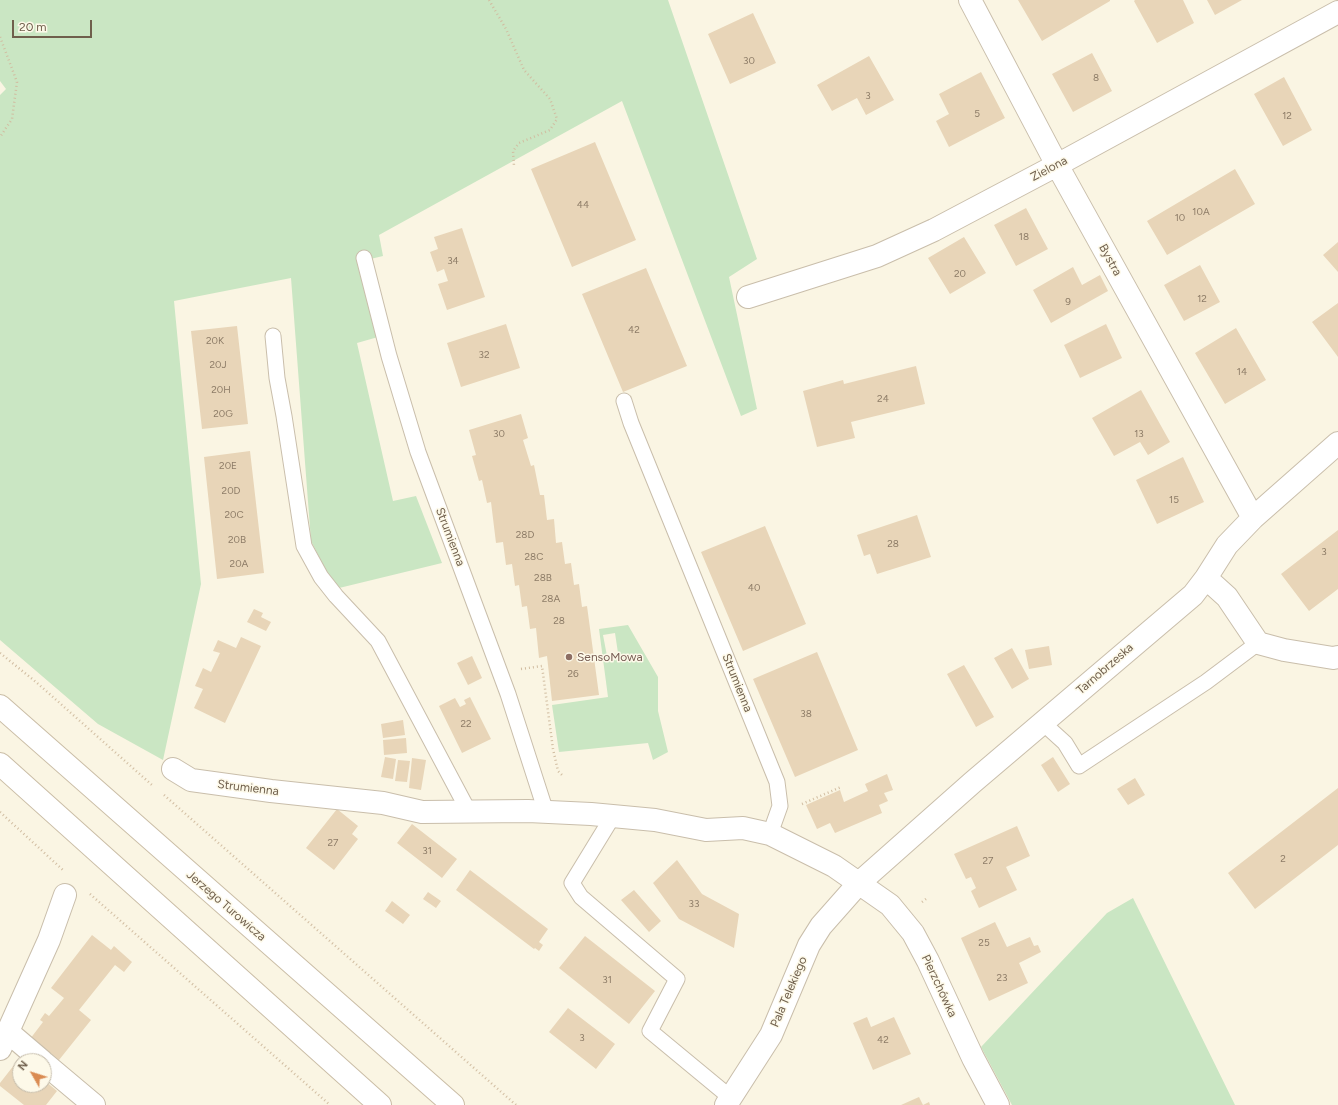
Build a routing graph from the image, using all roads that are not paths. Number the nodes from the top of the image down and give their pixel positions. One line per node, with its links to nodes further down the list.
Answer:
1 (970, 0): 3 (street, Bystra)
2 (1338, 12): 3 (street, Zielona)
3 (1057, 165): 5 (street, Zielona); 9 (street, Bystra)
4 (364, 258): 18 (lane, Strumienna)
5 (748, 297)
6 (273, 336): 17 (lane)
7 (624, 401): 20 (lane, Strumienna)
8 (1338, 443): 9 (street, Tarnobrzeska)
9 (1252, 518): 10 (street, Tarnobrzeska)
10 (1206, 578): 11 (street); 14 (street, Tarnobrzeska)
11 (1258, 643): 12 (street); 14 (lane)
12 (1338, 657)
13 (0, 706): 29 (street, Jerzego Turowicza)
14 (1043, 723): 21 (street, Tarnobrzeska)
15 (0, 764): 28 (street)
16 (173, 769): 17 (street, Strumienna)
17 (469, 812): 18 (street, Strumienna)
18 (546, 812): 19 (street, Strumienna)
19 (613, 816): 20 (street, Strumienna); 26 (lane)
20 (770, 834): 21 (street, Strumienna)
21 (859, 884): 26 (street, Pala Telekiego); 30 (street, Pierzchówka)
22 (65, 895): 23 (street)
23 (4, 1041): 24 (street)
24 (26, 1053)
25 (52, 1070): 27 (street)
26 (728, 1102)
27 (94, 1105)
28 (380, 1105)
29 (452, 1105)
30 (998, 1105)

